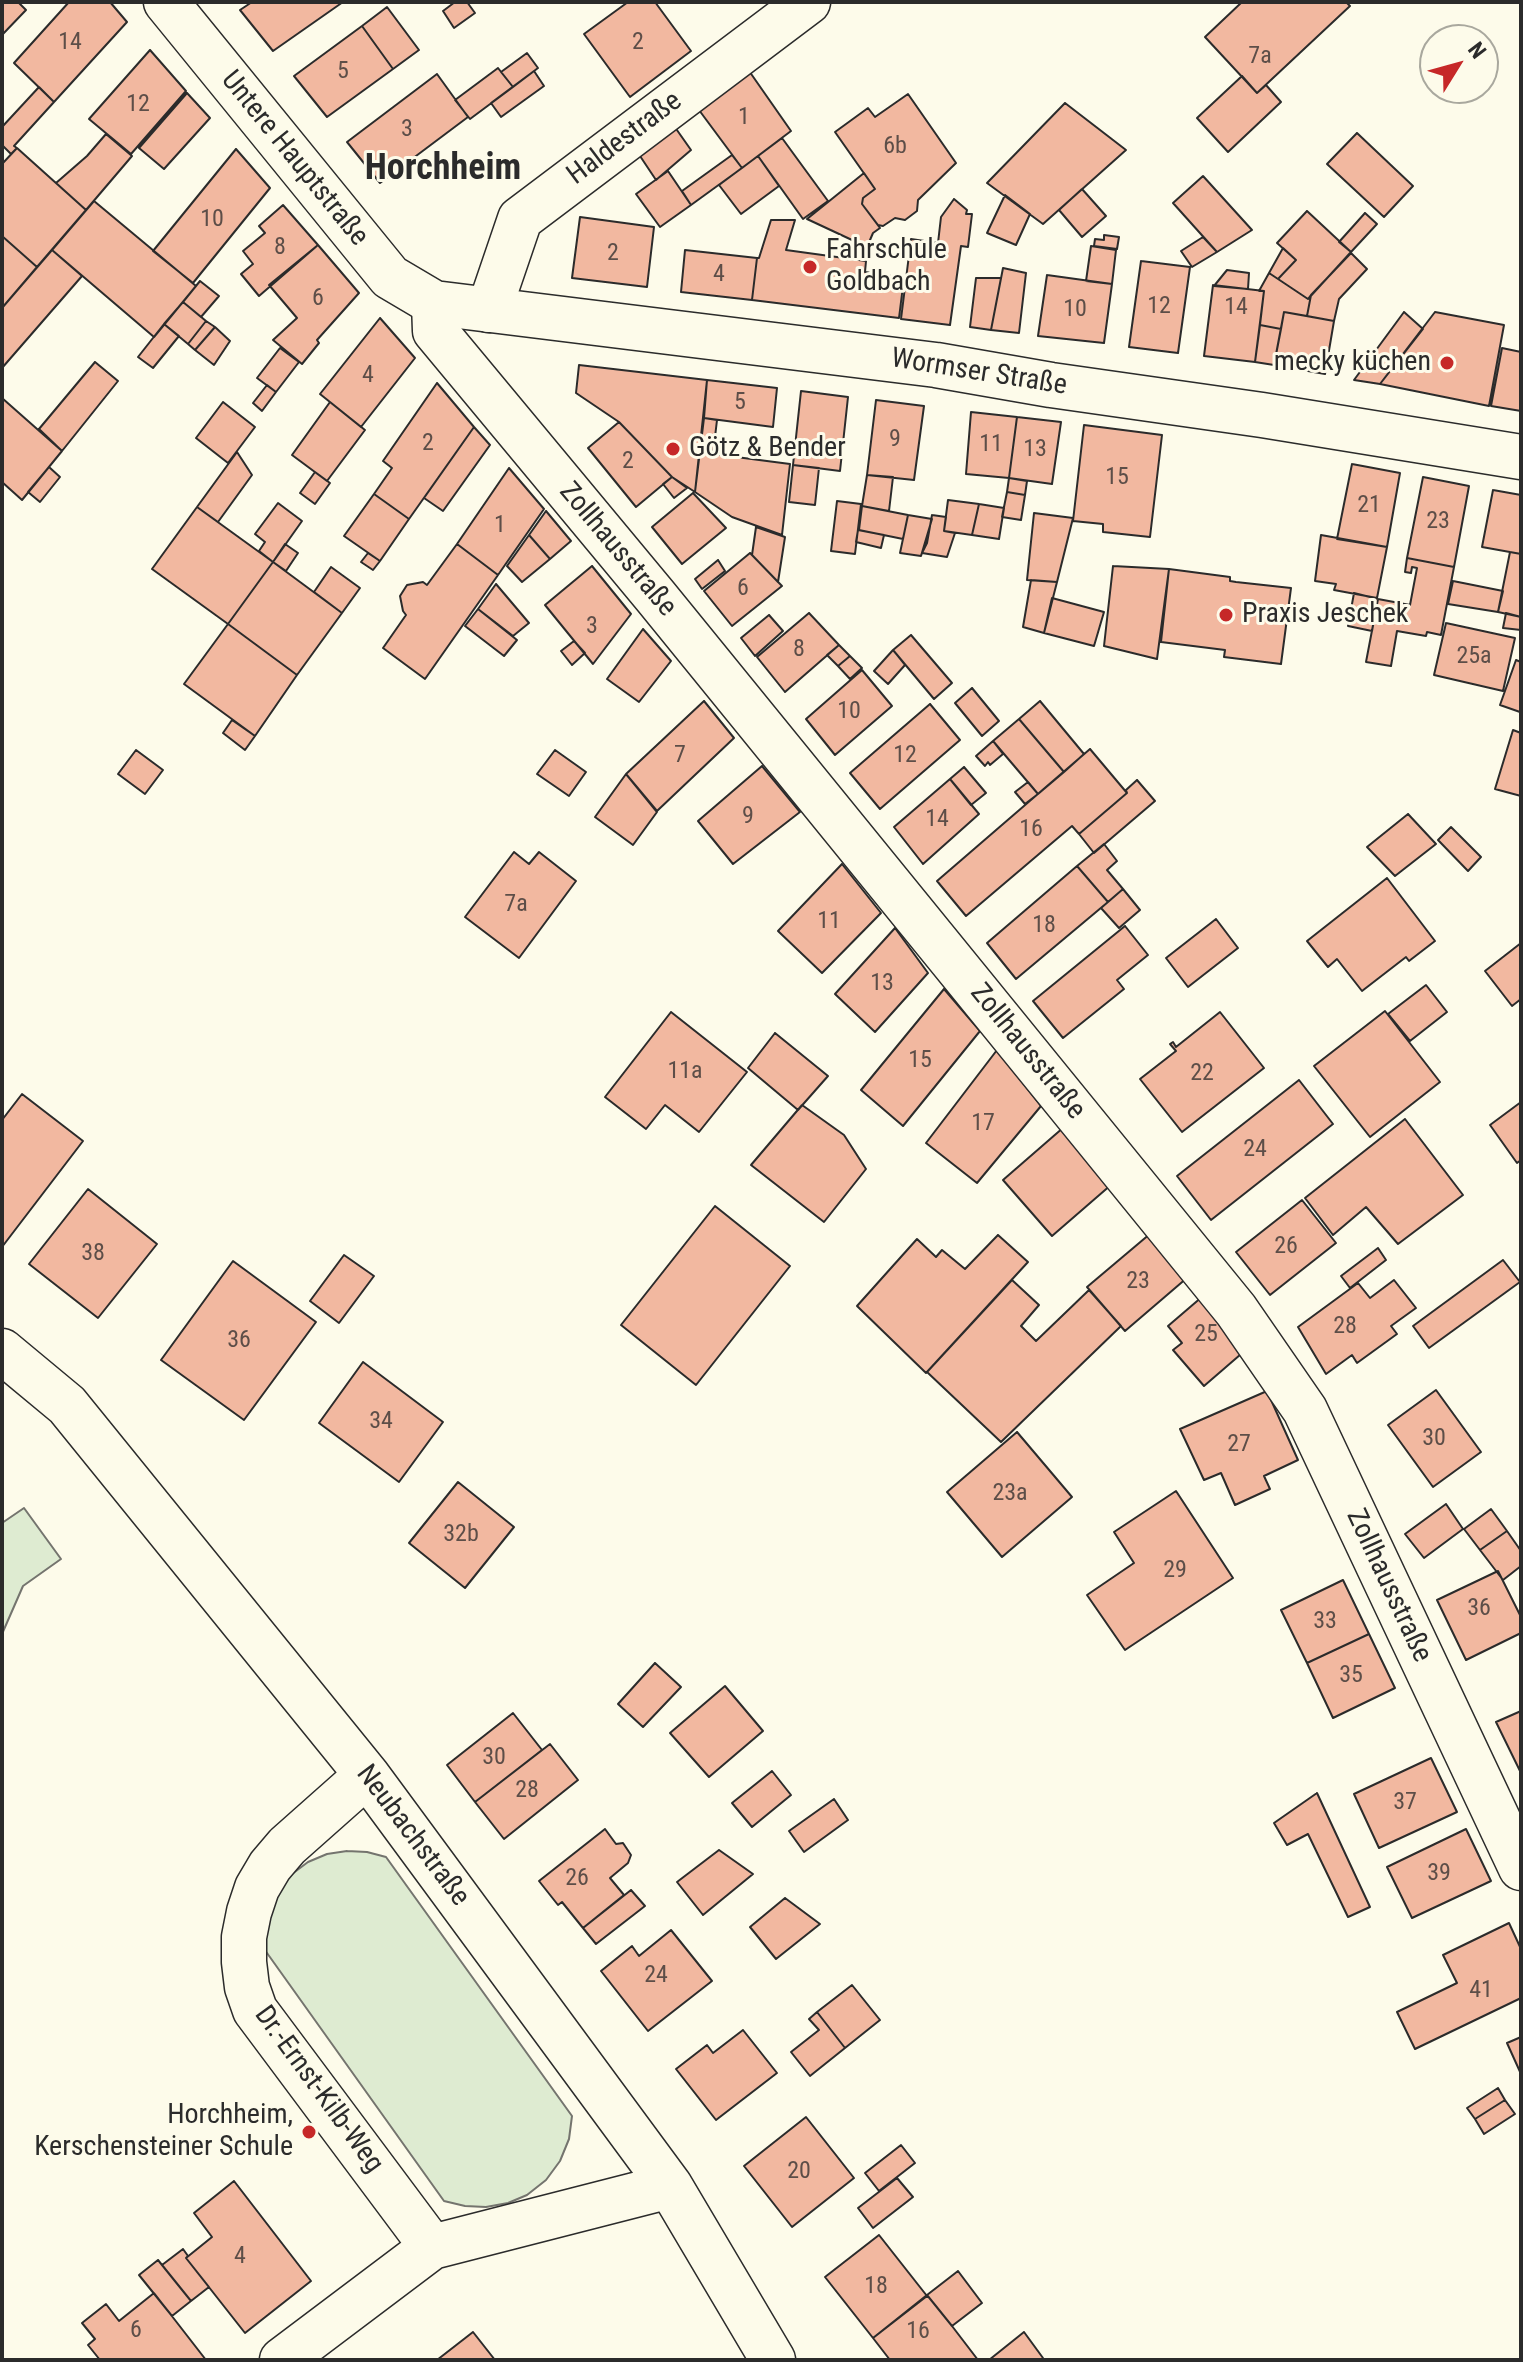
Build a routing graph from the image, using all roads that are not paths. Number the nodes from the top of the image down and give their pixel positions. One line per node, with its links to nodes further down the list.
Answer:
1 (166, 2): 3 (street, Untere Hauptstraße)
2 (808, 2): 4 (street, Haldestraße)
3 (434, 303): 4 (street, Wormser Straße); 8 (street, Zollhausstraße)
4 (489, 310): 5 (street, Wormser Straße)
5 (1521, 457)
6 (2, 1351): 7 (street, Neubachstraße)
7 (367, 1775): 9 (street, Neubachstraße); 10 (street, Dr.-Ernst-Kilb-Weg)
8 (1521, 1868)
9 (670, 2186): 10 (street); 12 (street, Neubachstraße)
10 (432, 2247): 11 (street)
11 (282, 2360)
12 (773, 2360)

